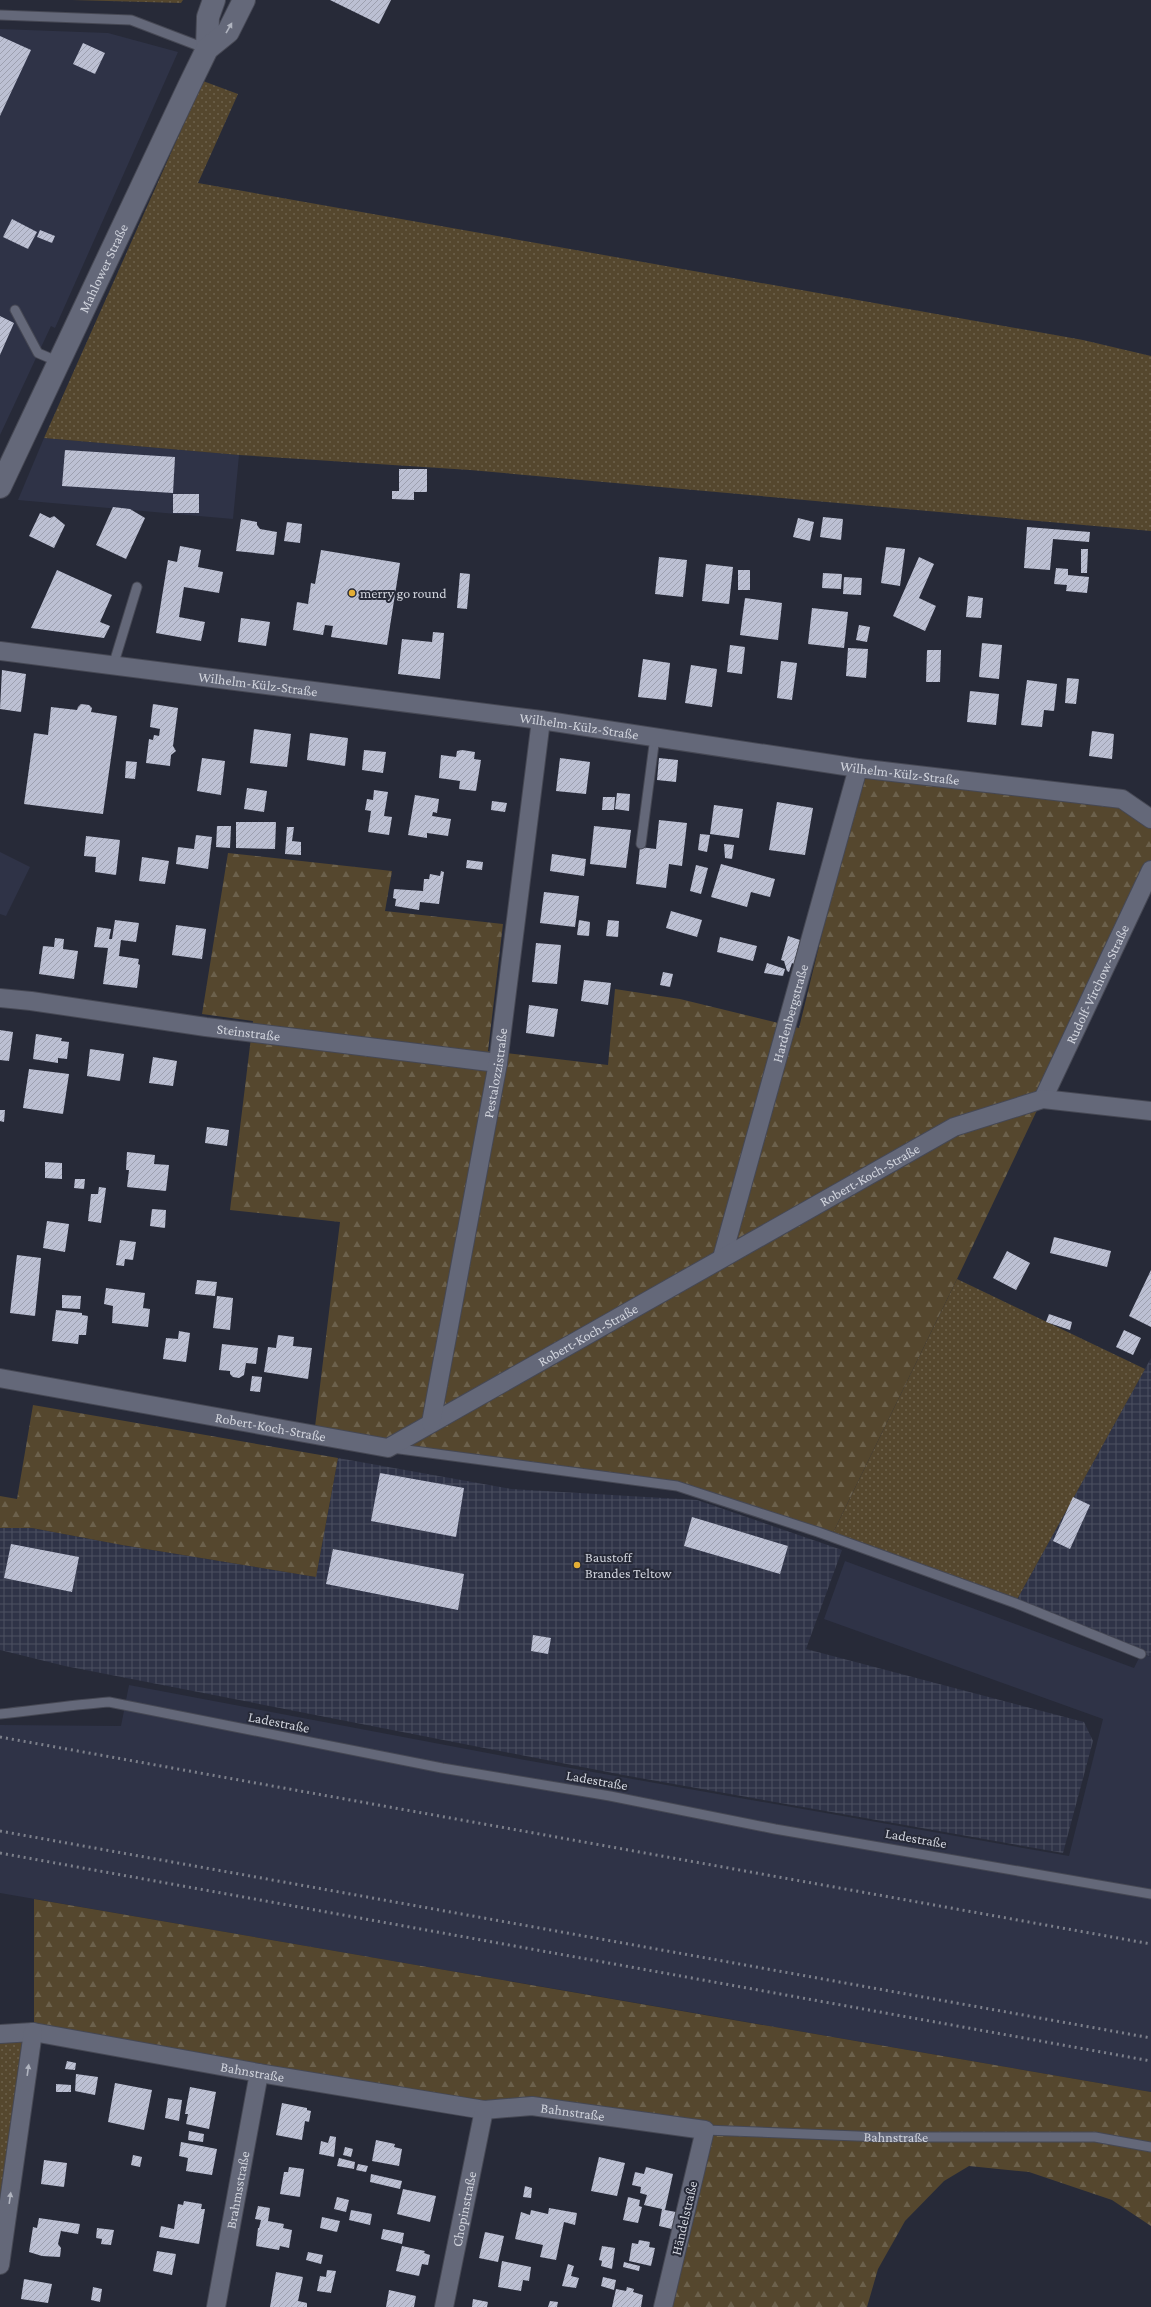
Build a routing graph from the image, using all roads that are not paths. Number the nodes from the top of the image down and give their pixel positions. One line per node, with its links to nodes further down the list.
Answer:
1 (214, 0): 4 (main road, Mahlower Straße)
2 (244, 0): 4 (main road, Mahlower Straße, one-way to 2)
3 (0, 15): 4 (lane)
4 (207, 49): 6 (main road, Mahlower Straße)
5 (14, 310): 6 (lane)
6 (59, 362): 7 (main road, Mahlower Straße)
7 (0, 487)
8 (137, 587): 10 (lane)
9 (0, 651): 10 (street, Wilhelm-Külz-Straße)
10 (113, 666): 11 (street, Wilhelm-Külz-Straße)
11 (541, 720): 12 (street, Wilhelm-Külz-Straße); 18 (street, Pestalozzistraße)
12 (655, 738): 13 (street, Wilhelm-Külz-Straße); 15 (lane)
13 (858, 768): 14 (street, Wilhelm-Külz-Straße); 21 (street, Hardenbergstraße)
14 (1151, 819)
15 (641, 844)
16 (1151, 870): 19 (street, Rudolf-Virchow-Straße)
17 (0, 998): 18 (street, Steinstraße)
18 (498, 1063): 23 (street, Pestalozzistraße)
19 (1043, 1098): 20 (street, Robert-Koch-Straße); 21 (street, Robert-Koch-Straße)
20 (1151, 1111)
21 (722, 1258): 23 (street, Robert-Koch-Straße)
22 (0, 1378): 24 (street, Robert-Koch-Straße)
23 (431, 1423): 24 (street, Robert-Koch-Straße)
24 (388, 1448): 25 (lane)
25 (1142, 1654)
26 (0, 1714): 27 (lane, Ladestraße)
27 (1151, 1894)
28 (33, 2032): 29 (street, Bahnstraße); 30 (street, Bahnstraße); 34 (street, one-way to 28)
29 (0, 2034)
30 (259, 2073): 31 (street, Bahnstraße); 35 (street, Brahmsstraße)
31 (484, 2110): 32 (street, Bahnstraße); 36 (street, Chopinstraße)
32 (705, 2130): 33 (lane, Bahnstraße); 37 (street, Händelstraße)
33 (1151, 2147)
34 (0, 2265)
35 (216, 2307)
36 (444, 2307)
37 (663, 2307)

